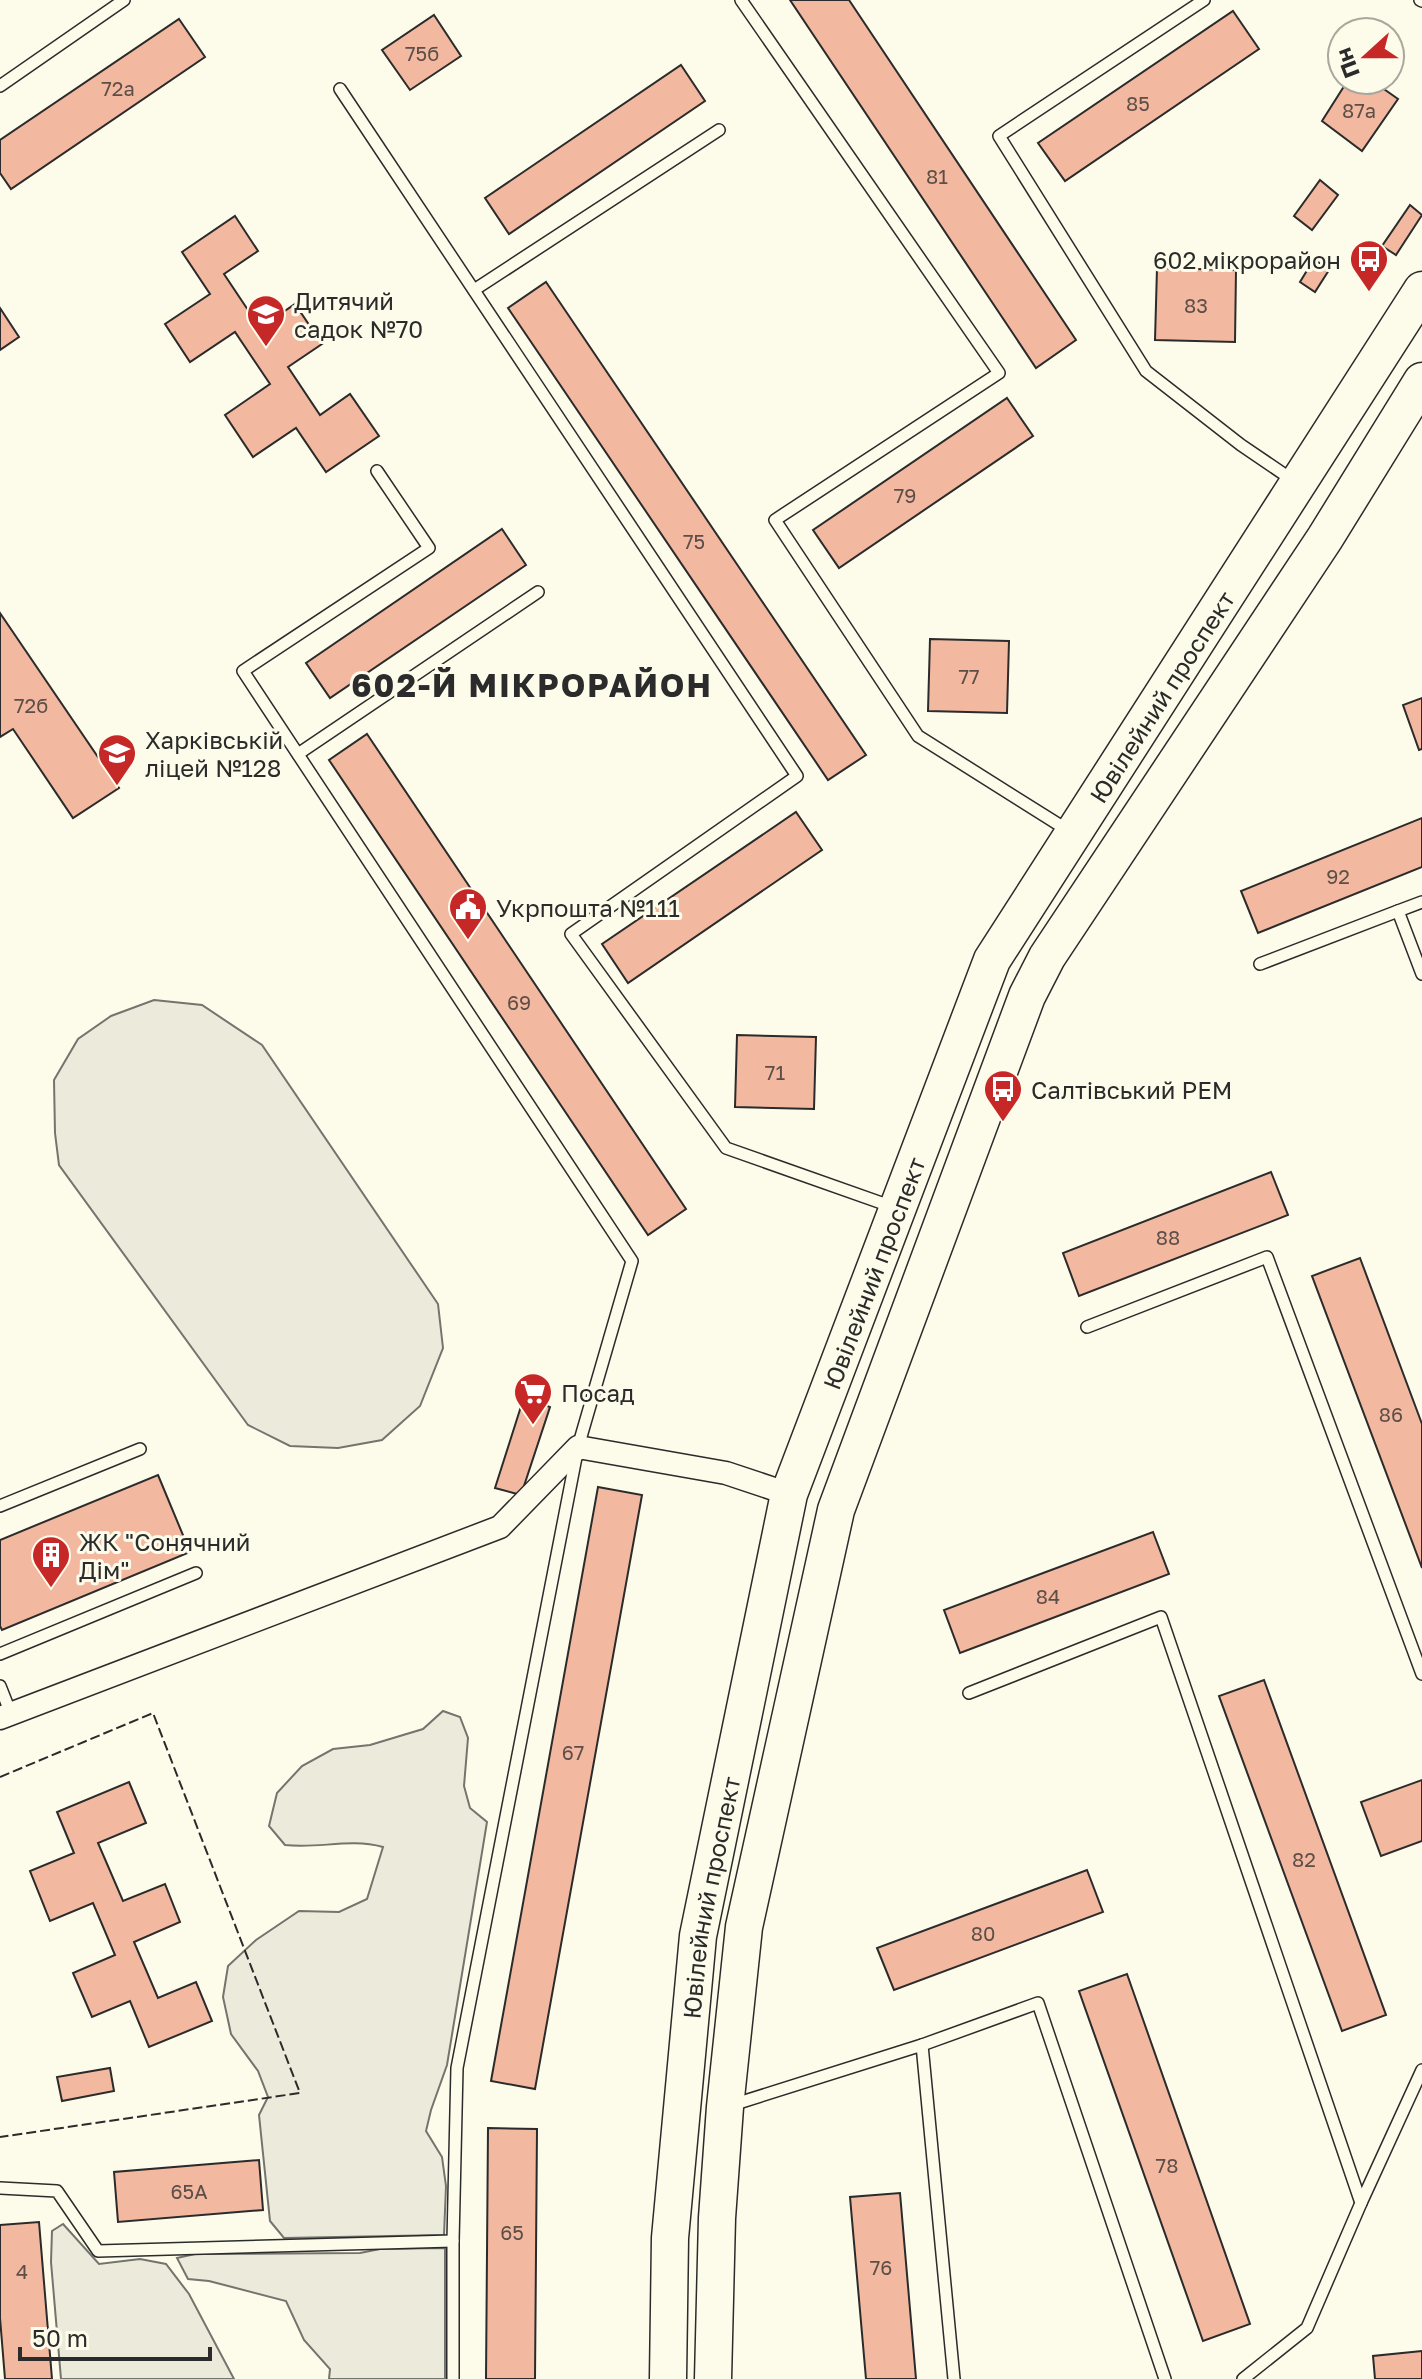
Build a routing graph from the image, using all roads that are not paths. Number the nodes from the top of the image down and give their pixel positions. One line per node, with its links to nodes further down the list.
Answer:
1 (124, 0): 4 (lane)
2 (741, 0): 14 (lane)
3 (1204, 0): 11 (lane)
4 (0, 86)
5 (340, 89): 7 (lane)
6 (719, 130): 7 (lane)
7 (474, 290): 19 (lane)
8 (1422, 290): 11 (main road, Ювілейний проспект)
9 (1422, 381): 25 (main road, Ювілейний проспект)
10 (377, 471): 13 (lane)
11 (1298, 484): 14 (main road, Ювілейний проспект)
12 (538, 592): 13 (lane)
13 (298, 754): 21 (lane)
14 (1073, 834): 19 (main road, Ювілейний проспект)
15 (1422, 902): 16 (lane)
16 (1398, 911): 17 (lane); 18 (lane)
17 (1260, 964)
18 (1422, 974)
19 (898, 1209): 23 (main road, Ювілейний проспект)
20 (1087, 1327): 28 (lane)
21 (578, 1447): 23 (street); 31 (street); 37 (lane)
22 (140, 1449): 24 (lane)
23 (789, 1494): 25 (main road); 39 (main road, Ювілейний проспект)
24 (0, 1506)
25 (836, 1510): 34 (main road, Ювілейний проспект)
26 (196, 1573): 27 (lane)
27 (0, 1654)
28 (1422, 1674)
29 (0, 1686): 31 (lane)
30 (969, 1693): 36 (lane)
31 (5, 1716)
32 (922, 2045): 34 (lane); 41 (lane); 42 (lane)
33 (1422, 2070): 36 (lane)
34 (725, 2107): 40 (main road, Ювілейний проспект)
35 (0, 2188): 37 (lane)
36 (1361, 2203): 43 (lane)
37 (453, 2241): 38 (lane)
38 (453, 2379)
39 (668, 2379)
40 (713, 2379)
41 (954, 2379)
42 (1165, 2379)
43 (1243, 2379)

